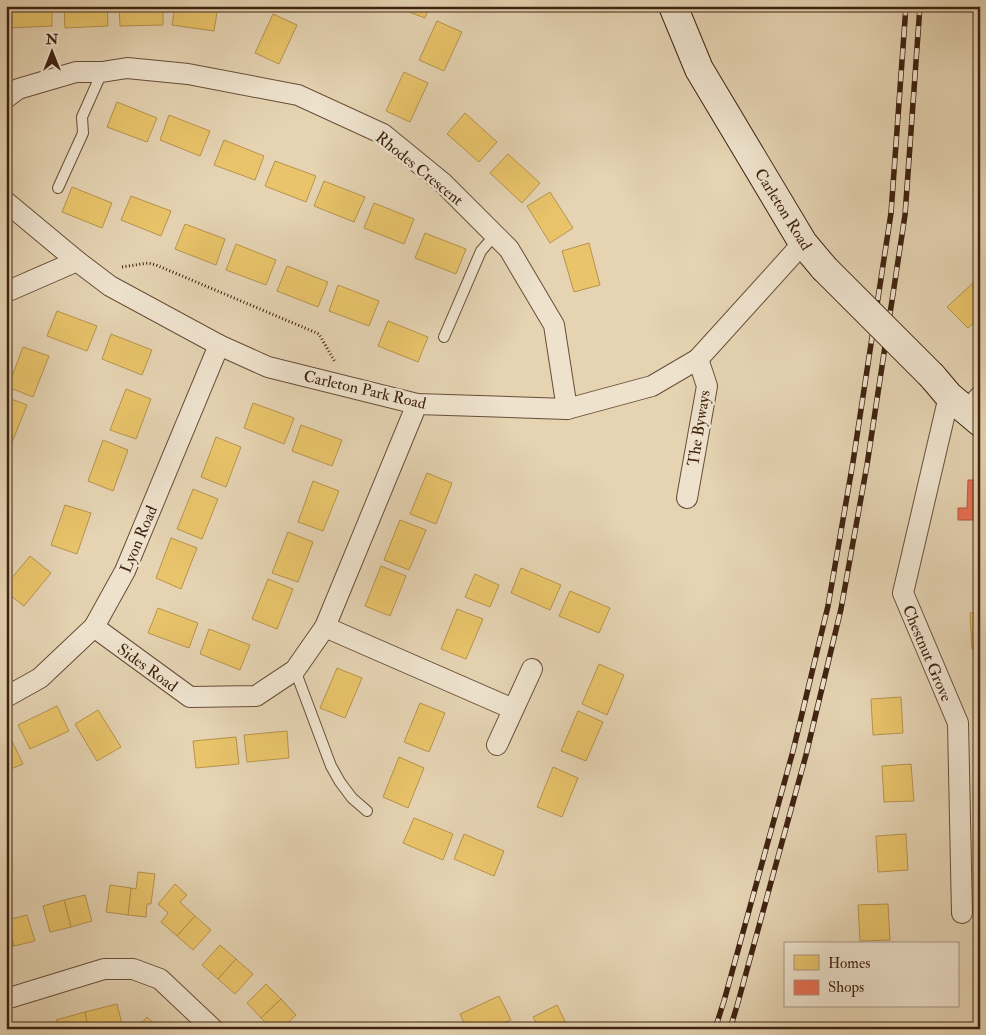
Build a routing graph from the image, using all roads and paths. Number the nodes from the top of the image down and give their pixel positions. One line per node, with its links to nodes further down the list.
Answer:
1 (673, 6): 7 (street, Carleton Road)
2 (102, 72): 3 (street, Rhodes Crescent); 4 (lane); 6 (street, Rhodes Crescent)
3 (6, 98)
4 (58, 188)
5 (6, 202): 8 (street, Carleton Park Road)
6 (495, 235): 11 (lane); 17 (street, Rhodes Crescent)
7 (803, 243): 13 (street, Carleton Park Road); 15 (street, Carleton Road, bridge)
8 (77, 262): 9 (street, Carleton Park Road); 10 (street)
9 (110, 286): 12 (street, Carleton Park Road); 14 (path)
10 (6, 292)
11 (444, 337)
12 (220, 345): 14 (street, Carleton Park Road); 19 (street, Lyon Road)
13 (698, 358): 17 (street, Carleton Park Road); 18 (street, The Byways)
14 (350, 387): 16 (street, Carleton Park Road)
15 (962, 400): 27 (street, Chestnut Grove)
16 (417, 404): 17 (street, Carleton Park Road); 20 (street, Sides Road)
17 (567, 409)
18 (686, 498)
19 (94, 627): 22 (street, Sides Road); 23 (street, Lyon Road)
20 (325, 627): 22 (street, Sides Road); 24 (street)
21 (532, 669): 24 (street)
22 (295, 670): 26 (lane)
23 (6, 697)
24 (514, 709): 25 (street)
25 (497, 745)
26 (367, 811)
27 (962, 913)
28 (6, 999): 29 (street)
29 (213, 1029)

